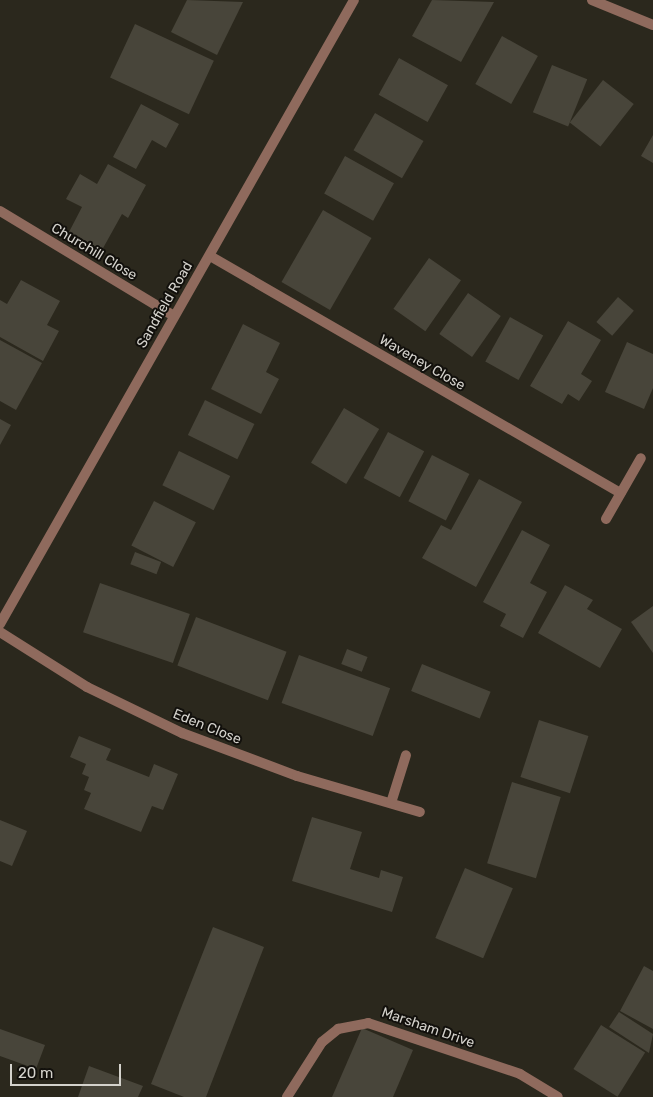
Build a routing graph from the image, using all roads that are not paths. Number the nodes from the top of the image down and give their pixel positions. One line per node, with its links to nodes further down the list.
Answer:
1 (354, 0): 5 (street, Sandfield Road)
2 (592, 0): 3 (street)
3 (653, 25)
4 (0, 211): 6 (street, Churchill Close)
5 (210, 256): 6 (street, Sandfield Road); 8 (street, Waveney Close)
6 (174, 316): 10 (street, Sandfield Road)
7 (641, 458): 8 (street)
8 (621, 493): 9 (street)
9 (606, 519)
10 (0, 624)
11 (0, 632): 13 (street, Eden Close)
12 (406, 755): 13 (street)
13 (391, 803): 14 (street, Eden Close)
14 (420, 812)
15 (287, 1097): 16 (street, Marsham Drive)
16 (558, 1097)

